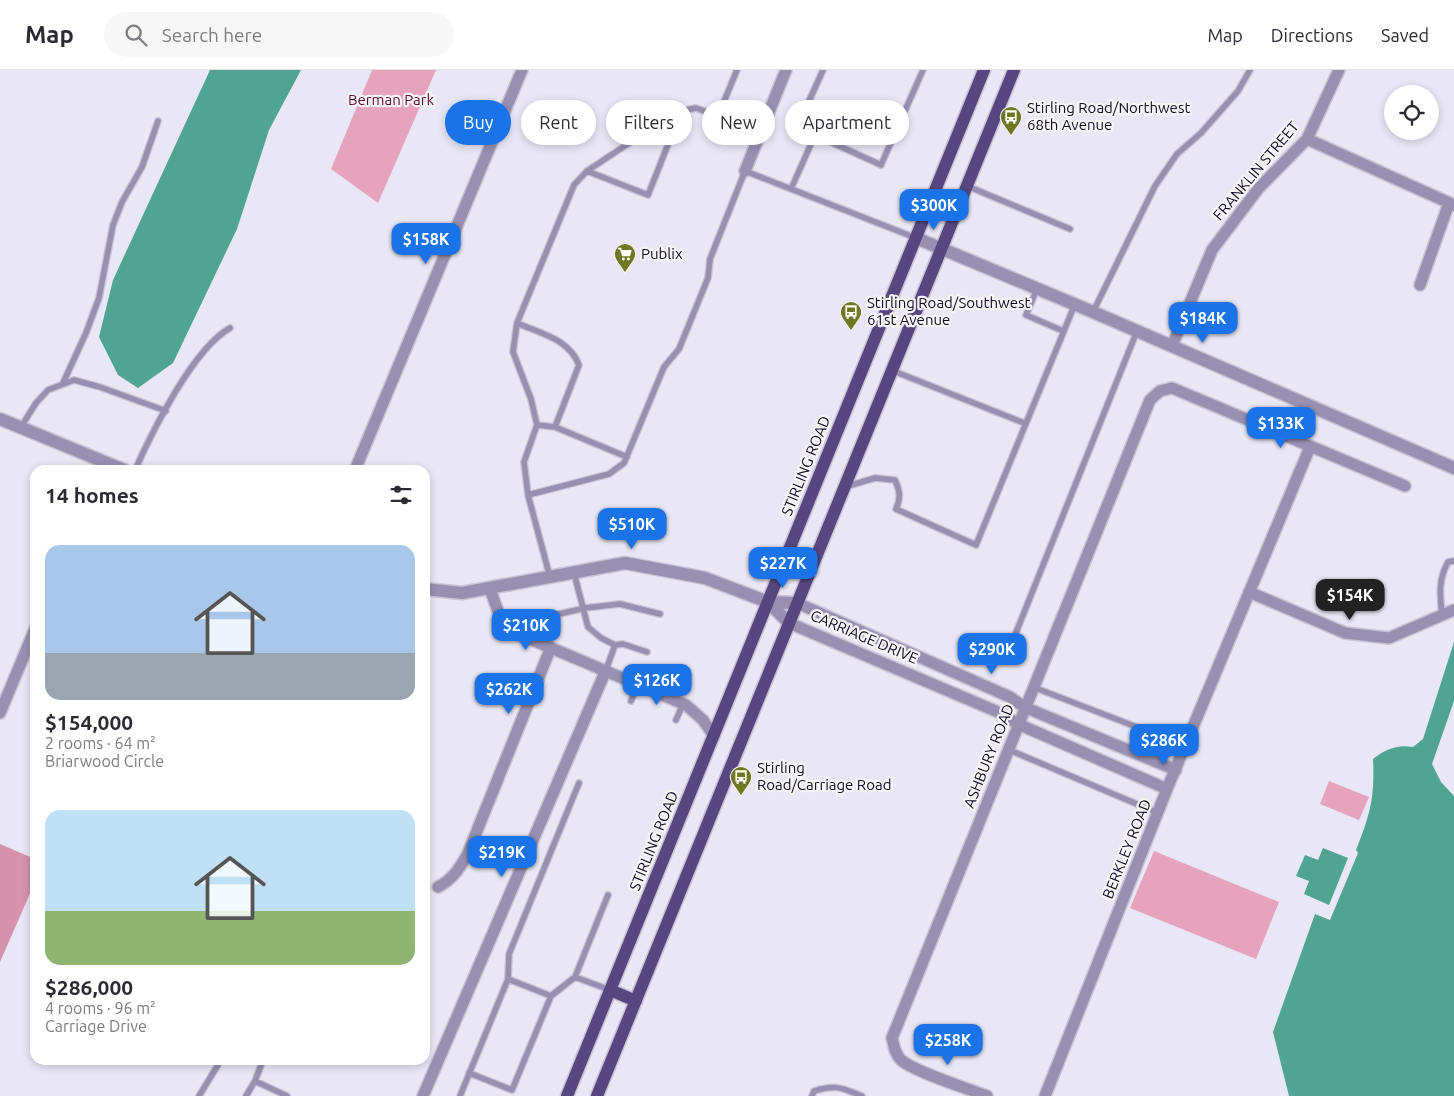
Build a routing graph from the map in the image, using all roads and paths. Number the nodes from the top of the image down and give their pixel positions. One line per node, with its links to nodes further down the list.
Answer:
1 (522, 70): 51 (street)
2 (737, 70): 10 (lane)
3 (786, 70): 11 (street)
4 (823, 70): 12 (lane)
5 (923, 70): 13 (lane)
6 (984, 70): 28 (main road, STIRLING ROAD)
7 (1014, 70): 24 (main road)
8 (1250, 70): 33 (lane)
9 (1339, 70): 15 (street, FRANKLIN STREET)
10 (725, 100)
11 (774, 100)
12 (809, 100)
13 (909, 102)
14 (158, 121): 40 (lane)
15 (1307, 139): 26 (street); 38 (street, FRANKLIN STREET)
16 (627, 145): 22 (lane)
17 (668, 145): 22 (lane)
18 (756, 145): 23 (street)
19 (811, 145): 25 (lane)
20 (837, 145): 21 (lane)
21 (890, 145)
22 (587, 171): 34 (lane)
23 (745, 171): 25 (lane); 48 (lane)
24 (967, 186): 27 (lane); 29 (main road)
25 (791, 189): 28 (lane)
26 (1451, 204): 30 (street)
27 (1070, 229)
28 (916, 238): 29 (street); 62 (main road, STIRLING ROAD)
29 (941, 249): 31 (street); 39 (main road)
30 (1420, 286)
31 (1037, 289): 32 (street); 36 (lane)
32 (1075, 304): 33 (street); 36 (lane)
33 (1093, 312): 37 (street)
34 (517, 323): 44 (lane); 45 (lane)
35 (230, 328): 41 (lane)
36 (1063, 331): 43 (lane)
37 (1138, 331): 38 (street); 71 (lane)
38 (1172, 346): 52 (street)
39 (891, 370): 43 (lane); 54 (main road)
40 (63, 383): 41 (lane); 46 (lane)
41 (166, 411): 50 (lane)
42 (0, 419): 46 (street)
43 (1024, 423): 54 (lane)
44 (537, 425): 45 (lane); 55 (lane)
45 (555, 426): 48 (lane)
46 (21, 427): 49 (street)
47 (1310, 447): 53 (street); 61 (street, BERKLEY ROAD); 79 (street, ASHBURY ROAD)
48 (627, 457): 55 (lane)
49 (101, 465)
50 (138, 465)
51 (357, 465)
52 (1454, 468)
53 (1405, 486)
54 (844, 488): 63 (main road)
55 (528, 495): 58 (lane)
56 (1454, 561): 67 (lane)
57 (574, 573): 58 (street); 62 (street); 64 (lane)
58 (550, 577): 59 (street)
59 (490, 589): 60 (street); 75 (street)
60 (430, 590)
61 (1249, 592): 67 (street); 87 (street, BERKLEY ROAD)
62 (768, 602): 63 (street, CARRIAGE DRIVE); 69 (street, CARRIAGE DRIVE); 86 (main road, STIRLING ROAD)
63 (796, 603): 69 (main road); 70 (street, CARRIAGE DRIVE)
64 (585, 608): 66 (lane); 68 (lane); 74 (lane)
65 (1454, 610): 67 (street)
66 (660, 614)
67 (1442, 615)
68 (546, 617)
69 (789, 623): 73 (street, CARRIAGE DRIVE); 99 (main road)
70 (848, 627): 73 (street); 82 (street, CARRIAGE DRIVE)
71 (1013, 640)
72 (30, 641): 83 (street)
73 (841, 644): 85 (street, CARRIAGE DRIVE)
74 (615, 645): 76 (lane); 77 (lane)
75 (551, 647): 77 (street); 93 (street)
76 (647, 652)
77 (606, 670): 78 (street); 107 (street)
78 (638, 684): 80 (lane); 81 (street)
79 (1033, 686): 82 (street, ASHBURY ROAD); 87 (lane)
80 (631, 701)
81 (683, 704): 84 (lane); 86 (street)
82 (1024, 708): 85 (street, ASHBURY ROAD); 89 (street, CARRIAGE DRIVE)
83 (0, 713)
84 (676, 720)
85 (1018, 724): 88 (street, ASHBURY ROAD); 91 (street, CARRIAGE DRIVE)
86 (714, 736): 97 (main road, STIRLING ROAD)
87 (1186, 746): 89 (street, BERKLEY ROAD)
88 (1007, 750): 92 (lane); 113 (street, ASHBURY ROAD)
89 (1176, 770): 91 (street, BERKLEY ROAD)
90 (579, 783): 96 (lane)
91 (1167, 789): 92 (street, BERKLEY ROAD)
92 (1158, 813): 114 (street, BERKLEY ROAD)
93 (438, 887)
94 (608, 895): 95 (lane)
95 (575, 977): 97 (lane); 98 (lane)
96 (508, 979): 98 (lane); 102 (lane)
97 (610, 990): 99 (main road); 109 (main road, STIRLING ROAD)
98 (551, 996): 102 (lane)
99 (636, 1000): 110 (main road)
100 (217, 1065): 104 (lane)
101 (261, 1065): 103 (lane)
102 (469, 1073): 108 (lane)
103 (255, 1081): 105 (lane); 106 (lane)
104 (199, 1096)
105 (246, 1096)
106 (287, 1096)
107 (422, 1096)
108 (460, 1096)
109 (567, 1096)
110 (597, 1096)
111 (812, 1096): 112 (lane)
112 (862, 1096)
113 (987, 1096)
114 (1044, 1096)

